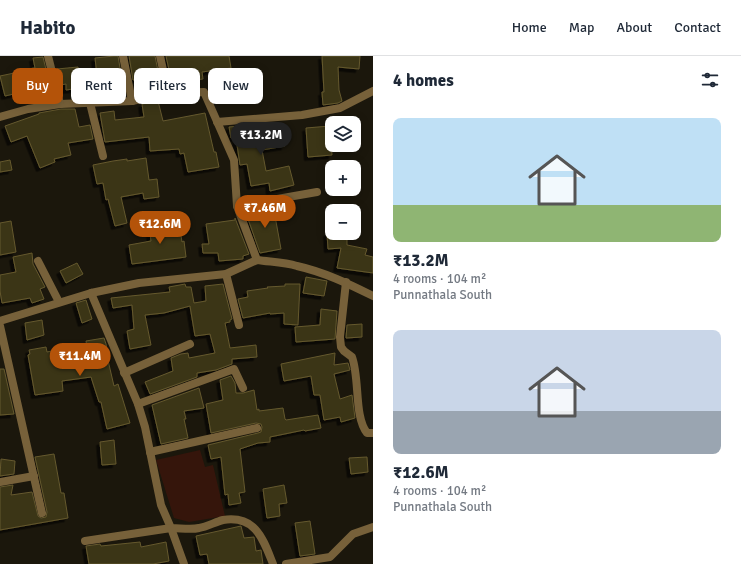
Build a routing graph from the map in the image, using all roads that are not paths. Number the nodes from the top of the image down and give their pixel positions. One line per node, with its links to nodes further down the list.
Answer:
1 (48, 56): 4 (street)
2 (123, 56): 9 (street)
3 (160, 56): 5 (street)
4 (51, 68)
5 (163, 68)
6 (373, 91): 13 (street)
7 (200, 92): 13 (street)
8 (126, 101): 9 (street)
9 (132, 101)
10 (60, 104): 12 (street)
11 (90, 104): 14 (street)
12 (0, 117)
13 (217, 122): 16 (street)
14 (103, 156)
15 (317, 192): 16 (street)
16 (237, 206): 17 (street)
17 (257, 260): 19 (street); 20 (street)
18 (38, 261): 23 (street)
19 (226, 274): 21 (street); 25 (street)
20 (346, 282): 22 (street); 32 (street)
21 (91, 293): 23 (street); 28 (street)
22 (373, 296)
23 (59, 302): 24 (street)
24 (0, 321)
25 (240, 325)
26 (0, 326): 34 (street)
27 (190, 344): 28 (street)
28 (124, 373): 30 (street)
29 (243, 388): 30 (street)
30 (138, 404): 33 (street)
31 (257, 428): 33 (street)
32 (373, 433)
33 (150, 452): 38 (street)
34 (34, 476): 35 (street); 36 (street)
35 (0, 482)
36 (42, 514)
37 (373, 527): 42 (street)
38 (171, 528): 39 (street); 40 (street); 41 (street)
39 (85, 541)
40 (184, 564)
41 (273, 564)
42 (286, 564)

